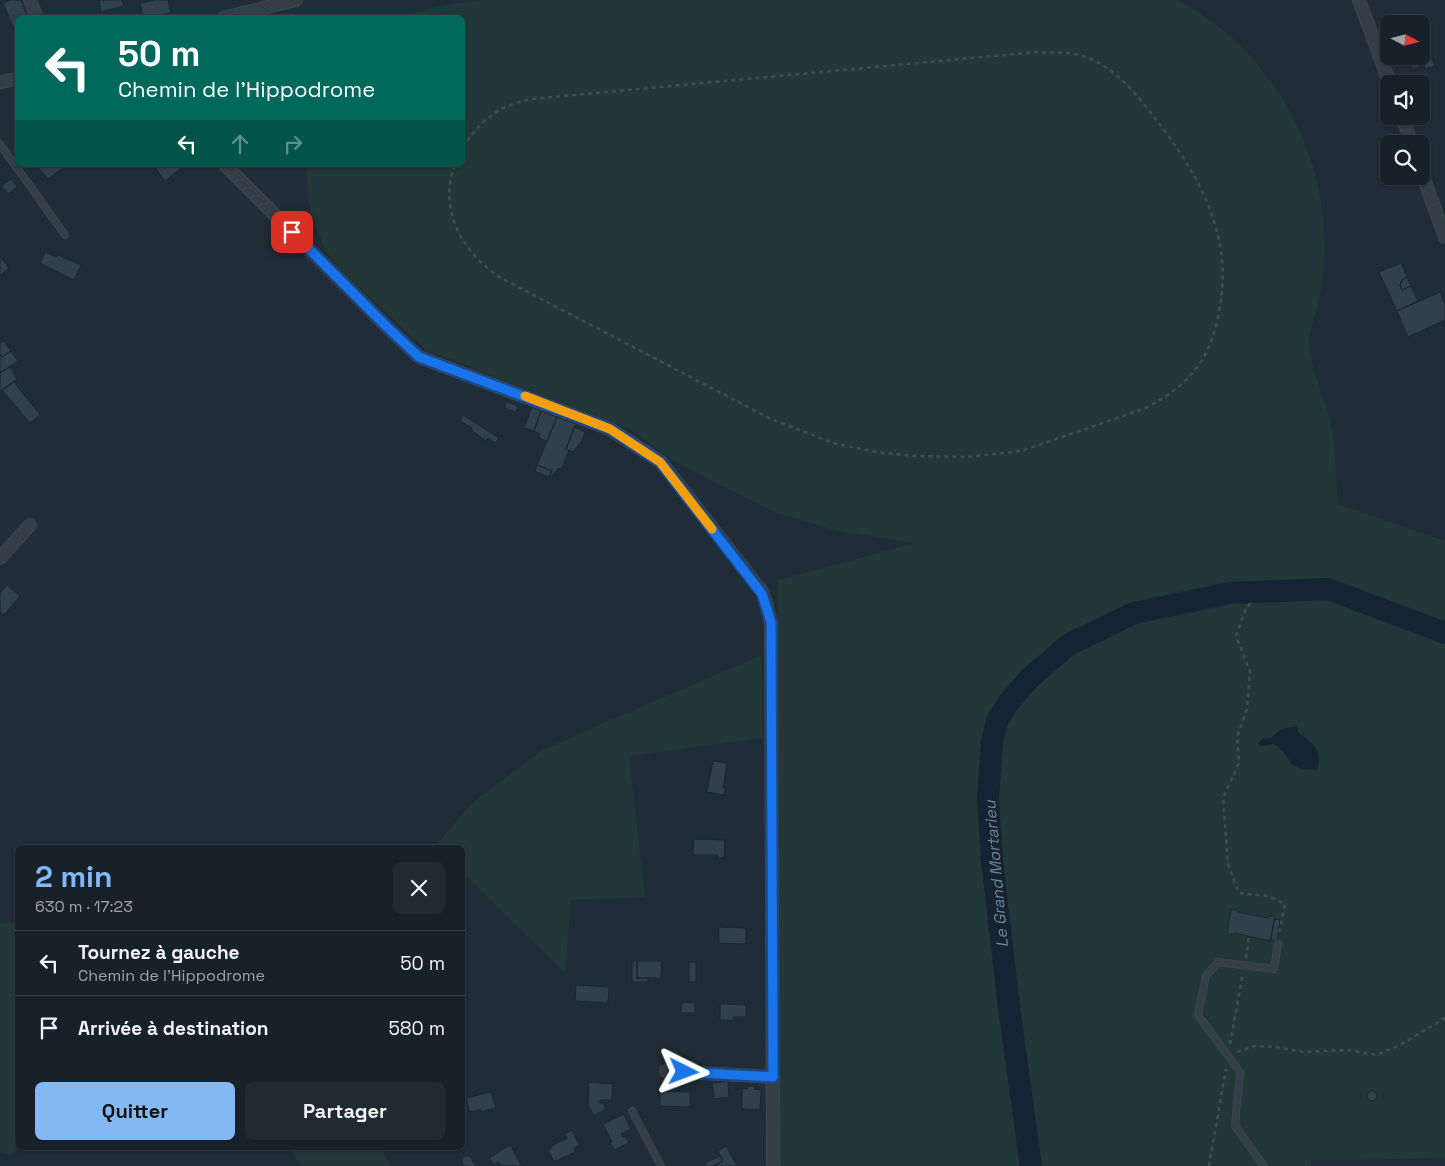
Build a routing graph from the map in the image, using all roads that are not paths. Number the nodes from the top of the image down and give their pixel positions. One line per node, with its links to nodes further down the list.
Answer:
1 (30, 0): 4 (street)
2 (296, 0): 5 (street)
3 (1359, 0): 6 (street)
4 (36, 15)
5 (235, 15)
6 (1387, 75)
7 (15, 80): 8 (street)
8 (0, 82)
9 (0, 144): 10 (lane)
10 (15, 165)
11 (16, 167): 14 (lane)
12 (227, 167): 20 (street)
13 (1426, 185): 15 (street)
14 (65, 235)
15 (1445, 237)
16 (30, 525): 17 (street)
17 (0, 558)
18 (1278, 944): 24 (lane)
19 (666, 1071): 20 (street)
20 (773, 1077): 23 (street)
21 (632, 1111): 22 (lane)
22 (661, 1166)
23 (772, 1166)
24 (1264, 1166)

